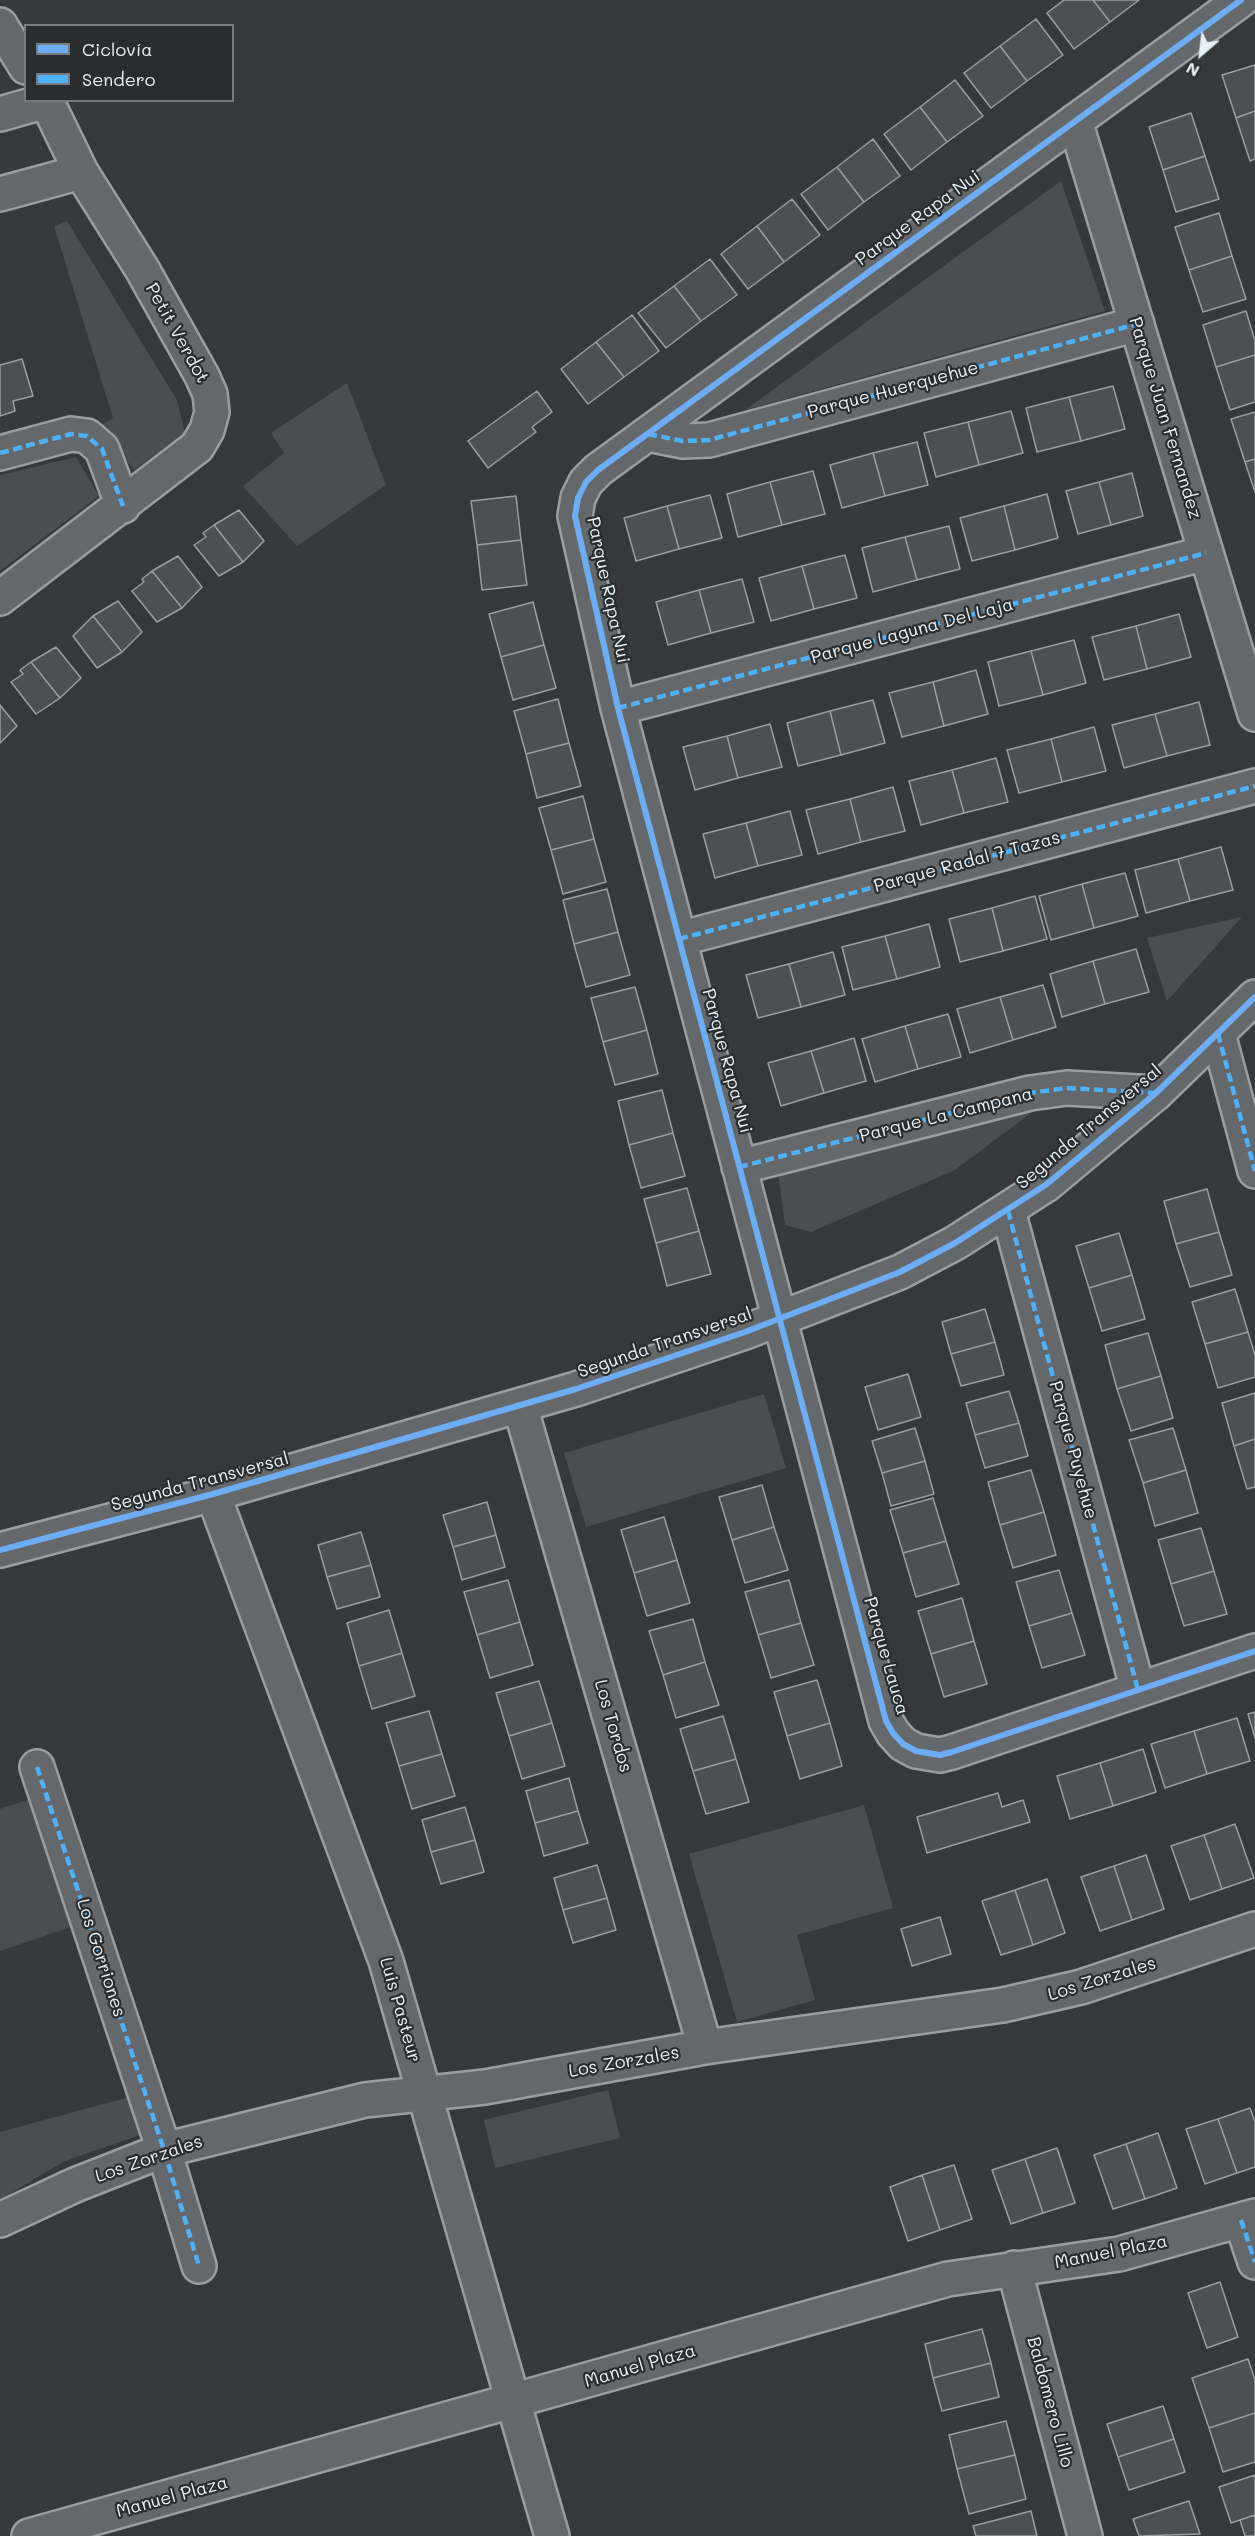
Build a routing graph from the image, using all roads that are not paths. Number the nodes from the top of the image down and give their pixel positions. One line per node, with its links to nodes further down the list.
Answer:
1 (1241, 0): 7 (street, Parque Rapa Nui)
2 (0, 25): 3 (street)
3 (24, 64)
4 (42, 102): 6 (street)
5 (46, 102): 8 (street, Petit Verdot)
6 (0, 114)
7 (1075, 121): 10 (street, Parque Juan Fernandez); 11 (street, Parque Rapa Nui)
8 (81, 172): 9 (street); 13 (street, Petit Verdot)
9 (0, 194)
10 (1137, 324): 11 (street, Parque Huerquehue); 14 (street, Parque Juan Fernandez)
11 (648, 434): 16 (street, Parque Rapa Nui)
12 (0, 453): 13 (street)
13 (123, 506): 15 (street, Petit Verdot)
14 (1206, 553): 16 (street, Parque Laguna Del Laja); 17 (street, Parque Juan Fernandez)
15 (0, 598)
16 (618, 708): 19 (street, Parque Rapa Nui)
17 (1255, 714)
18 (1255, 786): 19 (street, Parque Radal 7 Tazas)
19 (679, 939): 23 (street, Parque Rapa Nui)
20 (1255, 997): 21 (street, Segunda Transversal)
21 (1218, 1034): 22 (street, Segunda Transversal); 24 (street)
22 (1155, 1093): 23 (street, Parque La Campana); 25 (street, Segunda Transversal)
23 (739, 1167): 26 (street, Parque Rapa Nui)
24 (1255, 1171)
25 (1008, 1211): 26 (street, Segunda Transversal); 31 (street, Parque Puyehue)
26 (779, 1319): 27 (street, Segunda Transversal); 31 (street, Parque Lauca)
27 (520, 1406): 28 (street, Segunda Transversal); 34 (street, Los Tordos)
28 (213, 1494): 29 (street, Segunda Transversal); 35 (street, Luis Pasteur)
29 (0, 1550)
30 (1255, 1651): 31 (street, Parque Lauca)
31 (1138, 1690)
32 (37, 1767): 36 (street, Los Gorriones)
33 (1255, 1929): 34 (street, Los Zorzales)
34 (705, 2047): 35 (street, Los Zorzales)
35 (425, 2094): 36 (street, Los Zorzales); 42 (street, Luis Pasteur)
36 (164, 2150): 38 (street, Los Zorzales); 40 (street, Los Gorriones)
37 (1248, 2218): 39 (street); 41 (street, Manuel Plaza)
38 (0, 2220)
39 (1255, 2262)
40 (199, 2266)
41 (1014, 2268): 42 (street, Manuel Plaza); 45 (street, Baldomero Lillo)
42 (514, 2402): 43 (street, Manuel Plaza); 44 (street, Luis Pasteur)
43 (29, 2536)
44 (552, 2536)
45 (1085, 2536)

